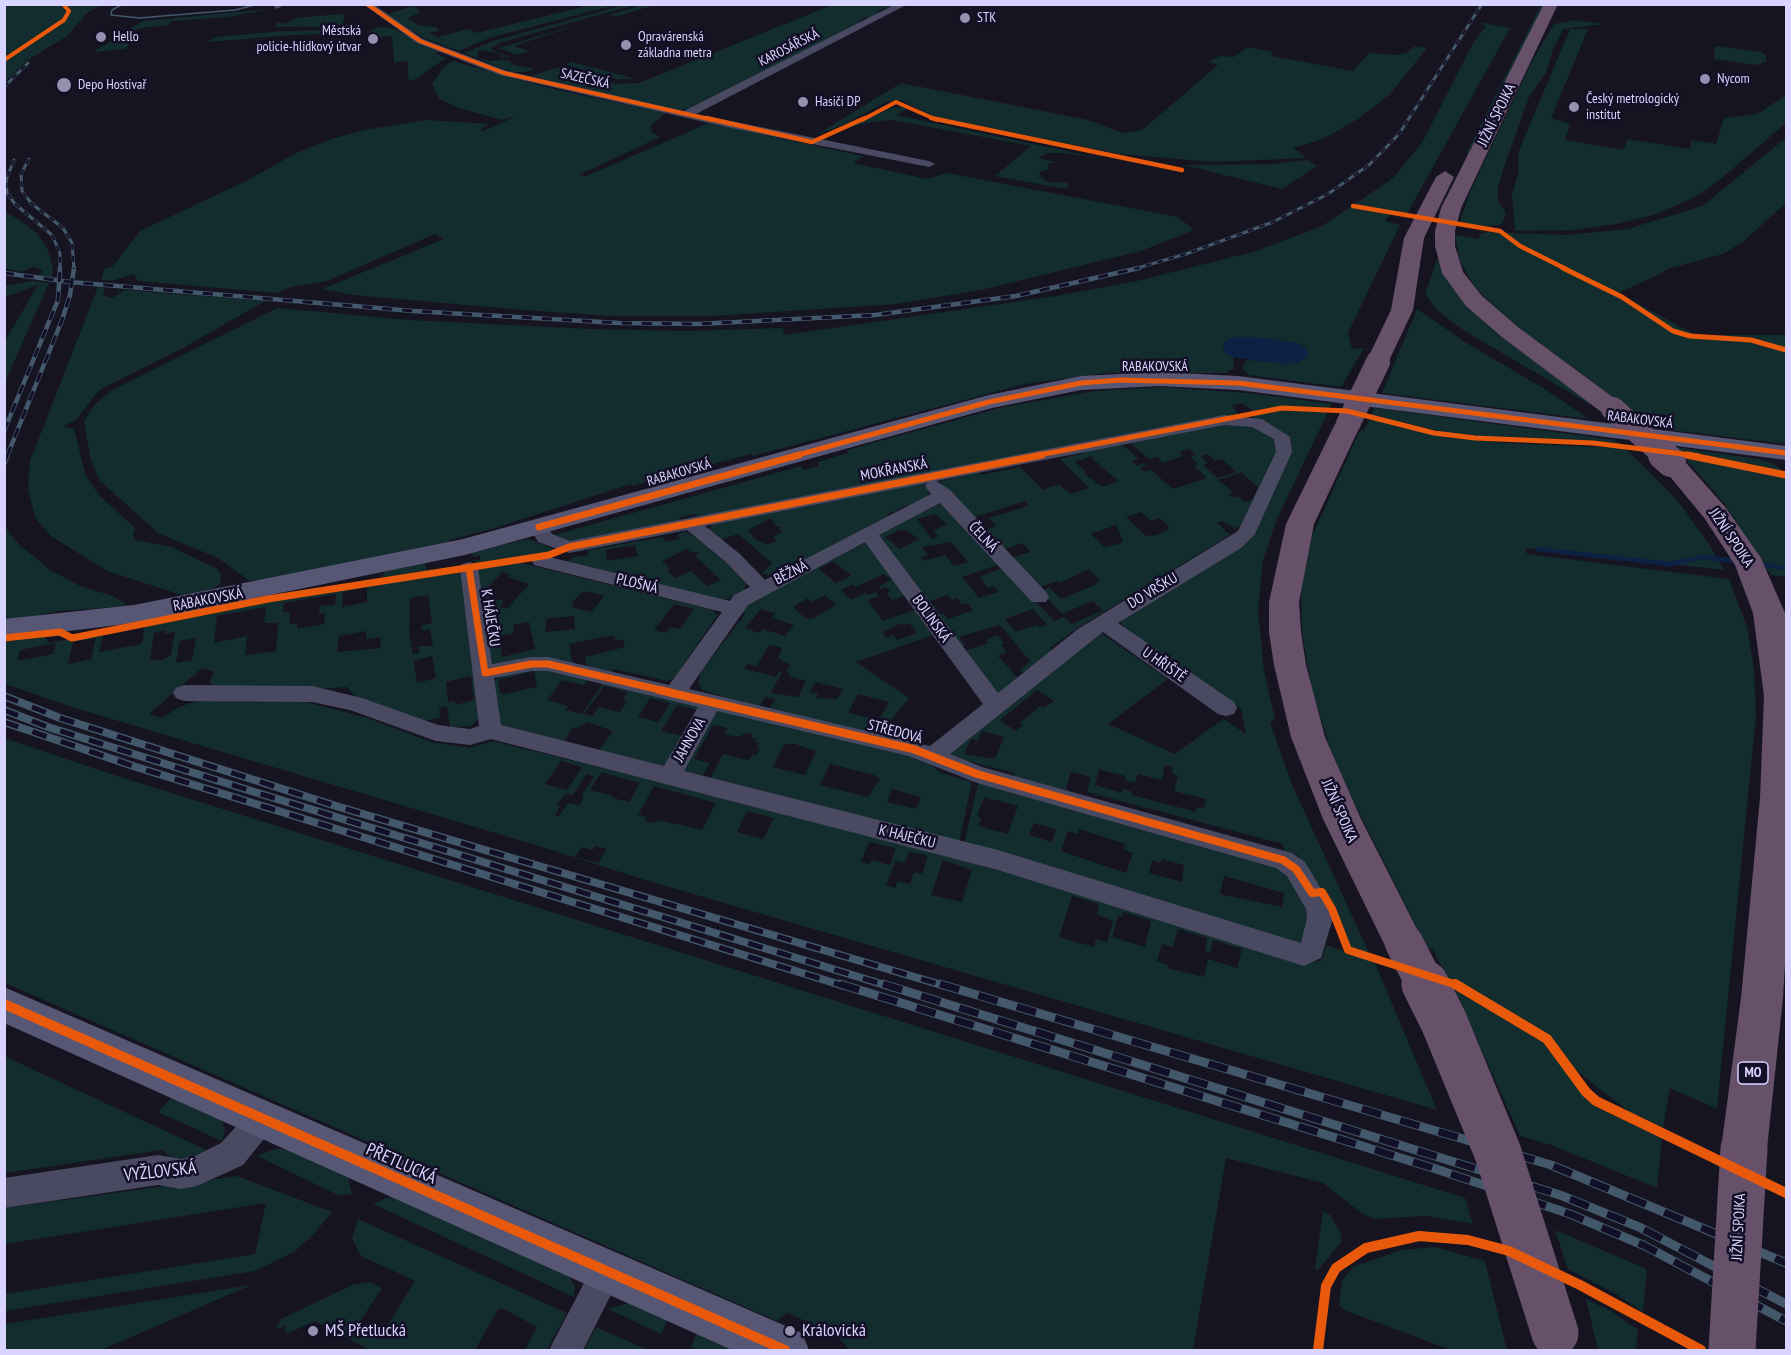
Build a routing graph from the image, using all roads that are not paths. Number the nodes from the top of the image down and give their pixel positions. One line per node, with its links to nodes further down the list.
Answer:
1 (367, 4): 5 (street, SAZEČSKÁ)
2 (904, 4): 5 (street, KAROSÁŘSKÁ)
3 (1537, 4): 37 (highway, JIŽNÍ SPOJKA, bridge)
4 (1551, 4): 32 (highway, JIŽNÍ SPOJKA / MO, bridge)
5 (685, 115): 6 (street, SAZEČSKÁ)
6 (929, 164)
7 (1224, 420): 9 (street, MOKŘANSKÁ); 19 (street, DO VRŠKU)
8 (1786, 454): 12 (main road, RABAKOVSKÁ)
9 (925, 478): 10 (street, ČELNÁ); 11 (street, MOKŘANSKÁ)
10 (944, 494): 13 (street, BĚŽNÁ); 17 (street, ČELNÁ)
11 (691, 524): 12 (street, MOKŘANSKÁ); 16 (street)
12 (539, 527): 20 (main road, RABAKOVSKÁ)
13 (868, 533): 16 (street, BĚŽNÁ); 25 (street, BOLINSKÁ)
14 (541, 561): 18 (street, PLOŠNÁ)
15 (469, 568): 21 (street, K HÁJEČKU)
16 (762, 588): 18 (street, BĚŽNÁ)
17 (1039, 597)
18 (733, 608): 23 (street, BĚŽNÁ)
19 (1103, 622): 25 (street, DO VRŠKU); 26 (street, U HŘIŠTĚ)
20 (4, 629)
21 (485, 673): 23 (street, STŘEDOVÁ); 27 (street, K HÁJEČKU)
22 (184, 693): 27 (street)
23 (674, 694): 24 (street, STŘEDOVÁ)
24 (711, 703): 28 (street, STŘEDOVÁ); 29 (street, JAHNOVA)
25 (994, 705): 28 (street, DO VRŠKU)
26 (1226, 708)
27 (491, 731): 29 (street, K HÁJEČKU)
28 (932, 757): 31 (street, STŘEDOVÁ)
29 (669, 777): 31 (street, K HÁJEČKU)
30 (1786, 923): 32 (highway)
31 (1304, 955)
32 (1762, 998): 40 (highway, JIŽNÍ SPOJKA / MO, bridge)
33 (4, 1005): 34 (main road, PŘETLUCKÁ)
34 (262, 1119): 35 (street, VYŽLOVSKÁ); 36 (main road, PŘETLUCKÁ)
35 (4, 1193)
36 (607, 1271): 38 (street); 39 (main road, PŘETLUCKÁ)
37 (1557, 1342)
38 (565, 1350)
39 (785, 1350)
40 (1732, 1350)

